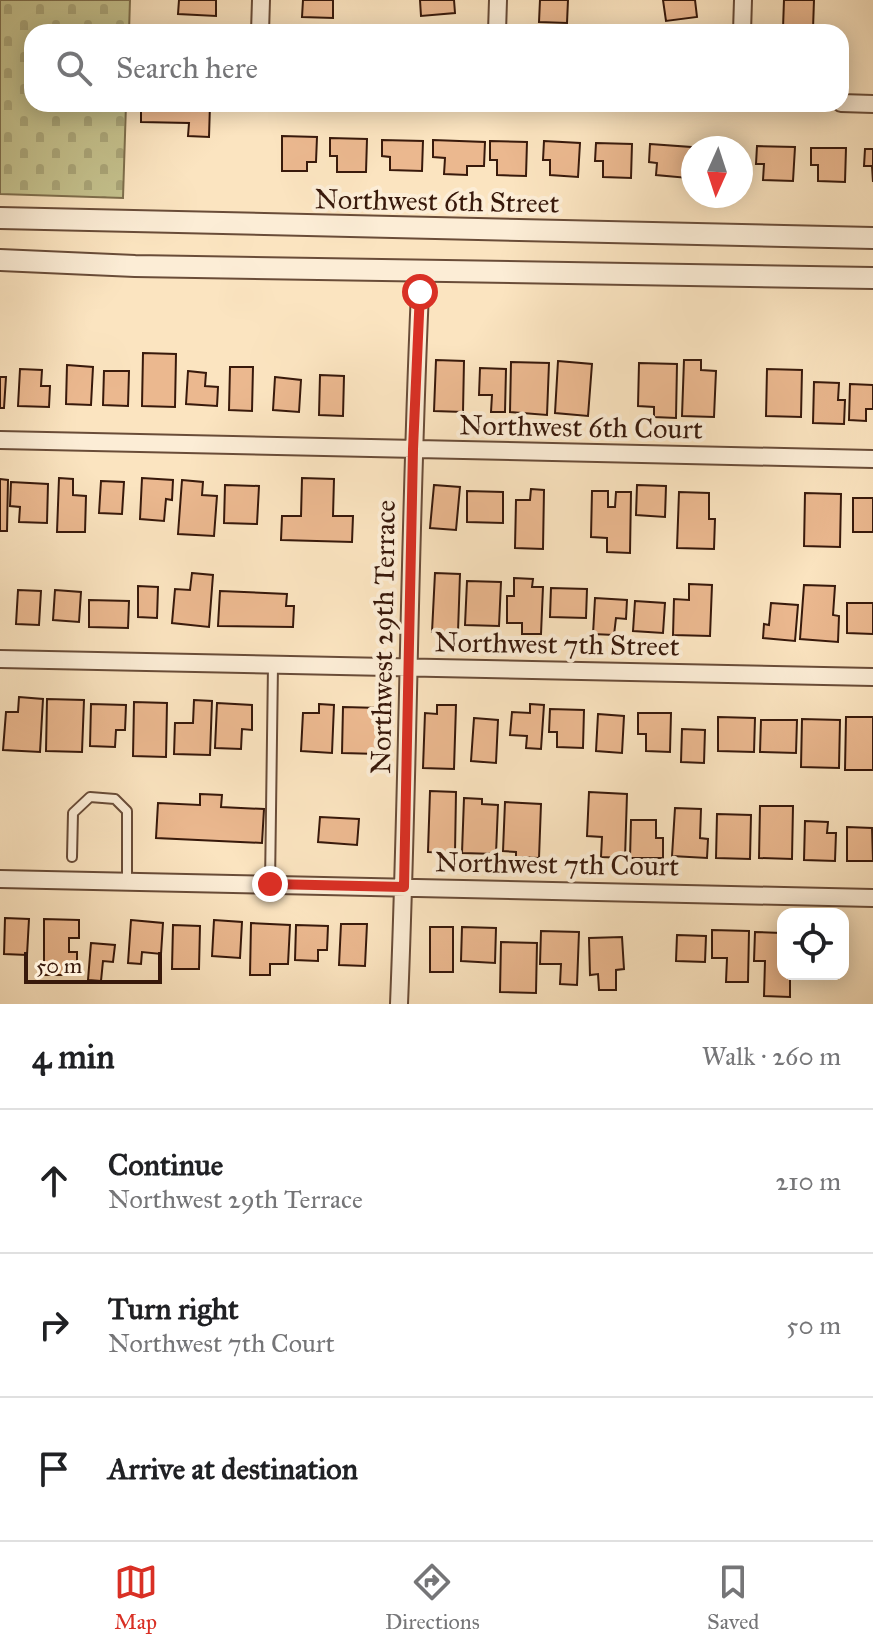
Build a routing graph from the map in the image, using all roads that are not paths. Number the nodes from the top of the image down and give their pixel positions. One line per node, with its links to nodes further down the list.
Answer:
1 (261, 0): 4 (street)
2 (498, 0): 5 (street)
3 (743, 0): 6 (street)
4 (260, 24)
5 (497, 24)
6 (742, 24)
7 (849, 103): 8 (street)
8 (873, 104)
9 (0, 218): 10 (street, Northwest 6th Street)
10 (873, 238)
11 (0, 260): 12 (street)
12 (421, 271): 13 (street); 15 (street, Northwest 29th Terrace)
13 (873, 278)
14 (0, 440): 15 (street, Northwest 6th Court)
15 (413, 449): 16 (street, Northwest 6th Court); 19 (street, Northwest 29th Terrace)
16 (873, 459)
17 (0, 659): 18 (street, Northwest 7th Street)
18 (273, 664): 19 (street, Northwest 7th Street); 24 (lane)
19 (408, 666): 20 (street, Northwest 7th Street); 25 (street, Northwest 29th Terrace)
20 (873, 677)
21 (72, 857): 23 (lane)
22 (0, 879): 23 (street, Northwest 7th Court)
23 (127, 881): 24 (street, Northwest 7th Court)
24 (270, 884): 25 (street, Northwest 7th Court)
25 (404, 887): 26 (street, Northwest 7th Court); 27 (street, Northwest 29th Terrace)
26 (873, 898)
27 (399, 1004)

